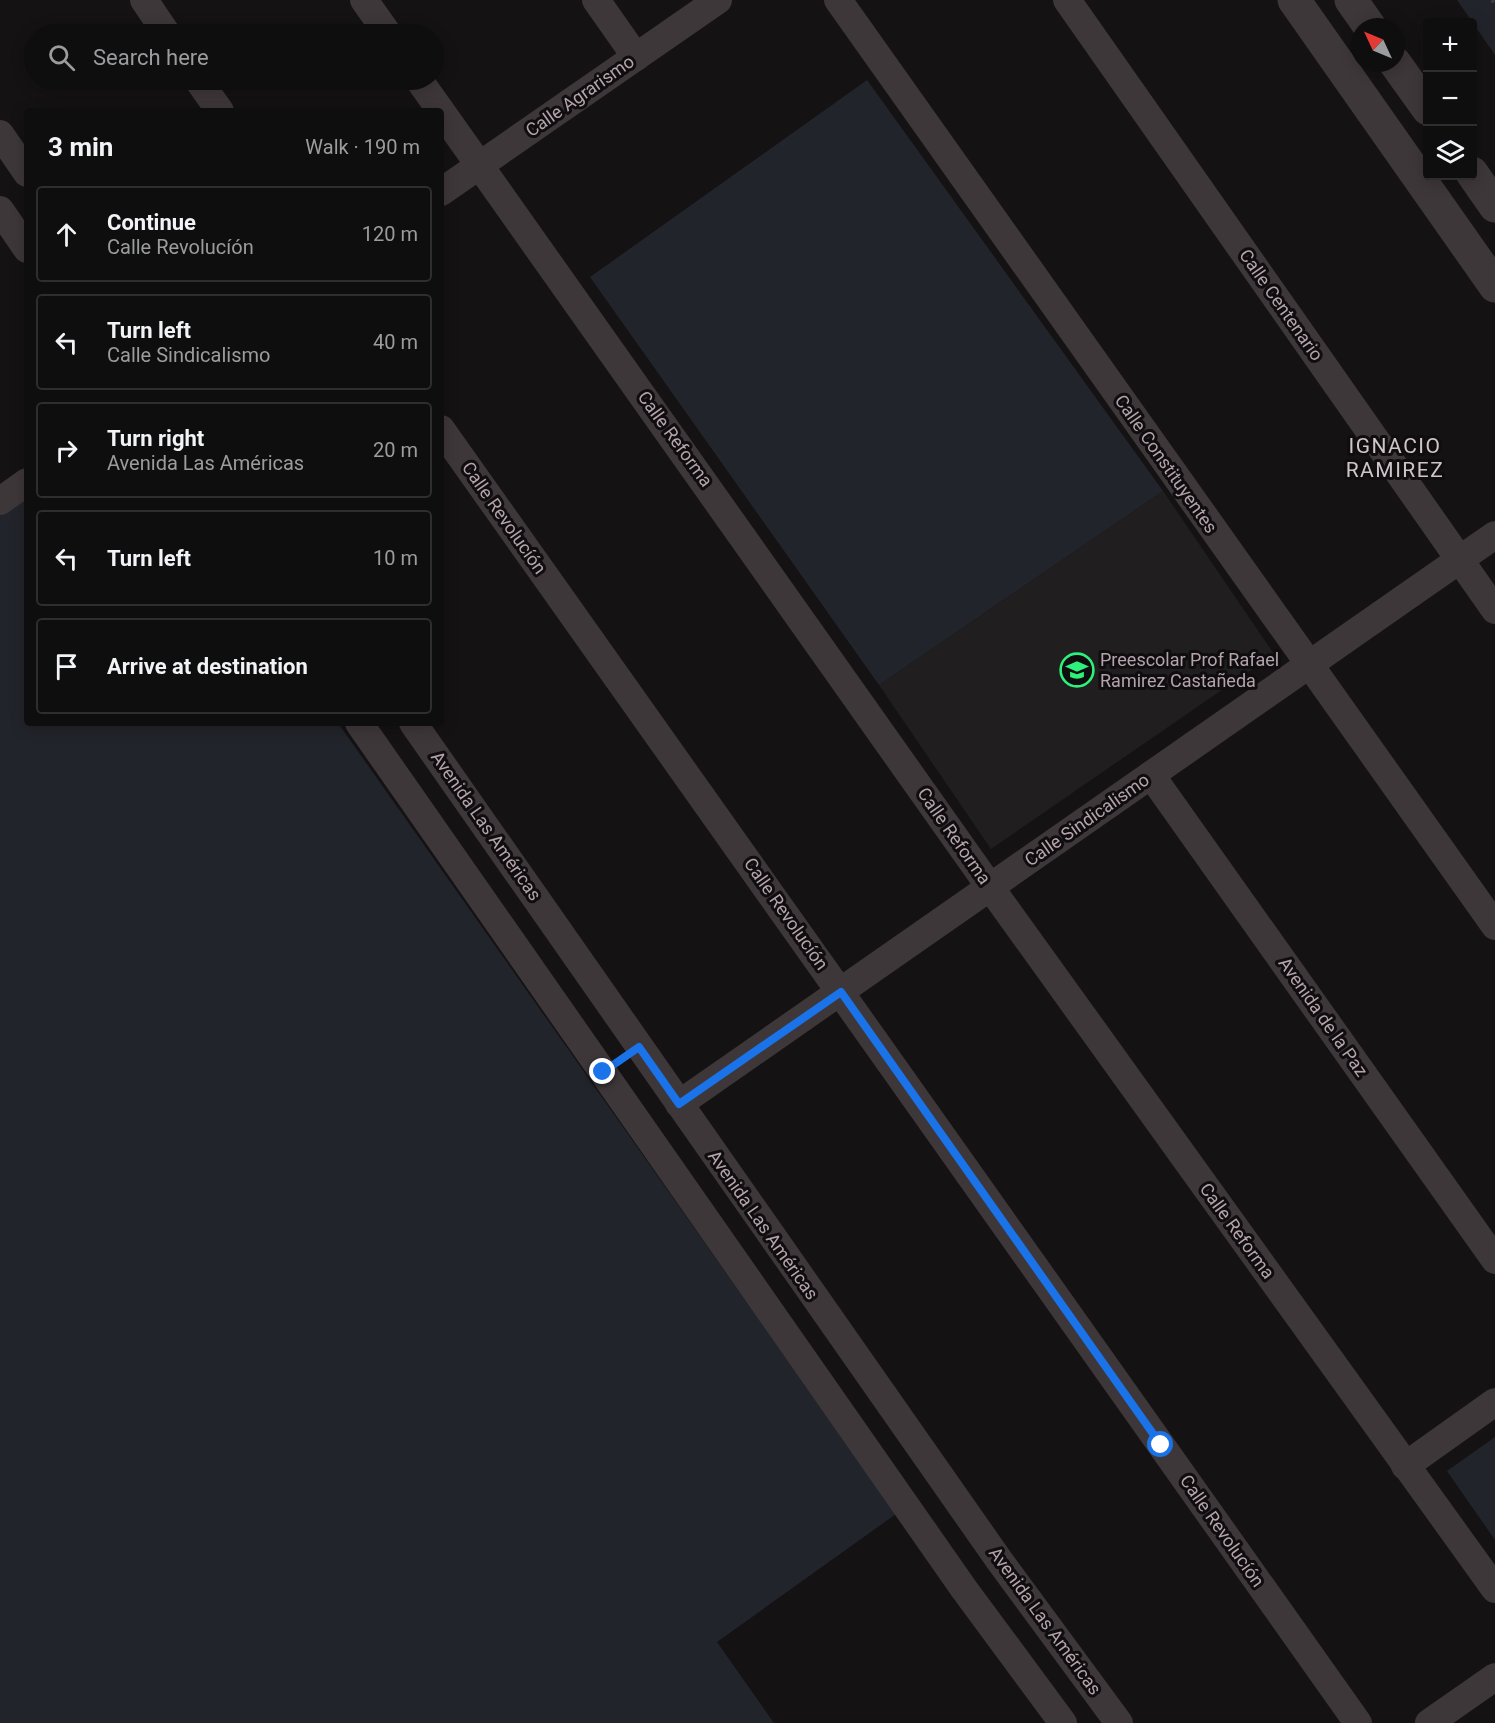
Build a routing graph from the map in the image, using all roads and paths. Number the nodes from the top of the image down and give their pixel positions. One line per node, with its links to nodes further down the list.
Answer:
1 (144, 0): 10 (street)
2 (364, 0): 11 (street)
3 (596, 0): 12 (street)
4 (718, 0): 12 (street, Calle Agrarismo)
5 (838, 0): 35 (street, Calle Constituyentes)
6 (1067, 0): 33 (street, Calle Centenario)
7 (1294, 0): 28 (street)
8 (1351, 0): 9 (street)
9 (1364, 18)
10 (160, 24)
11 (381, 24)
12 (636, 57): 21 (street, Calle Agrarismo)
13 (1401, 72): 16 (street)
14 (205, 90): 17 (street)
15 (426, 90): 18 (street, Calle Reforma)
16 (1423, 102)
17 (218, 108)
18 (439, 108)
19 (444, 116): 21 (street, Calle Reforma)
20 (0, 134): 22 (street)
21 (479, 166): 24 (street, Calle Agrarismo); 41 (street, Calle Reforma)
22 (24, 169)
23 (1477, 179): 25 (street)
24 (444, 190)
25 (1495, 206)
26 (0, 210): 27 (street)
27 (18, 240)
28 (1495, 286)
29 (444, 433): 43 (street, Calle Revolucíón)
30 (24, 484): 31 (street)
31 (0, 501)
32 (1495, 535): 33 (street, Calle Sindicalismo)
33 (1459, 560): 34 (street, Calle Centenario); 35 (street, Calle Sindicalismo)
34 (1495, 610)
35 (1308, 666): 39 (street, Calle Sindicalismo); 42 (street, Calle Constituyentes)
36 (361, 726): 40 (street)
37 (415, 726): 38 (street, Avenida Las Américas)
38 (449, 774): 40 (street); 44 (street, Avenida Las Américas)
39 (1151, 775): 41 (street, Calle Sindicalismo); 47 (street, Avenida de la Paz)
40 (412, 799): 45 (street)
41 (990, 887): 43 (street, Calle Sindicalismo); 49 (street, Calle Reforma)
42 (1495, 926)
43 (841, 992): 46 (street, Calle Sindicalismo); 56 (street, Calle Revolucíón)
44 (639, 1047): 45 (street); 46 (street, Avenida Las Américas)
45 (603, 1072): 51 (street)
46 (679, 1104): 50 (street, Avenida Las Américas)
47 (1495, 1260)
48 (1495, 1402): 49 (street)
49 (1406, 1466): 52 (street, Calle Reforma)
50 (999, 1560): 51 (street); 55 (street, Avenida Las Américas)
51 (964, 1589): 54 (street)
52 (1495, 1589)
53 (1495, 1677): 57 (street)
54 (1063, 1723)
55 (1119, 1723)
56 (1358, 1723)
57 (1429, 1723)

